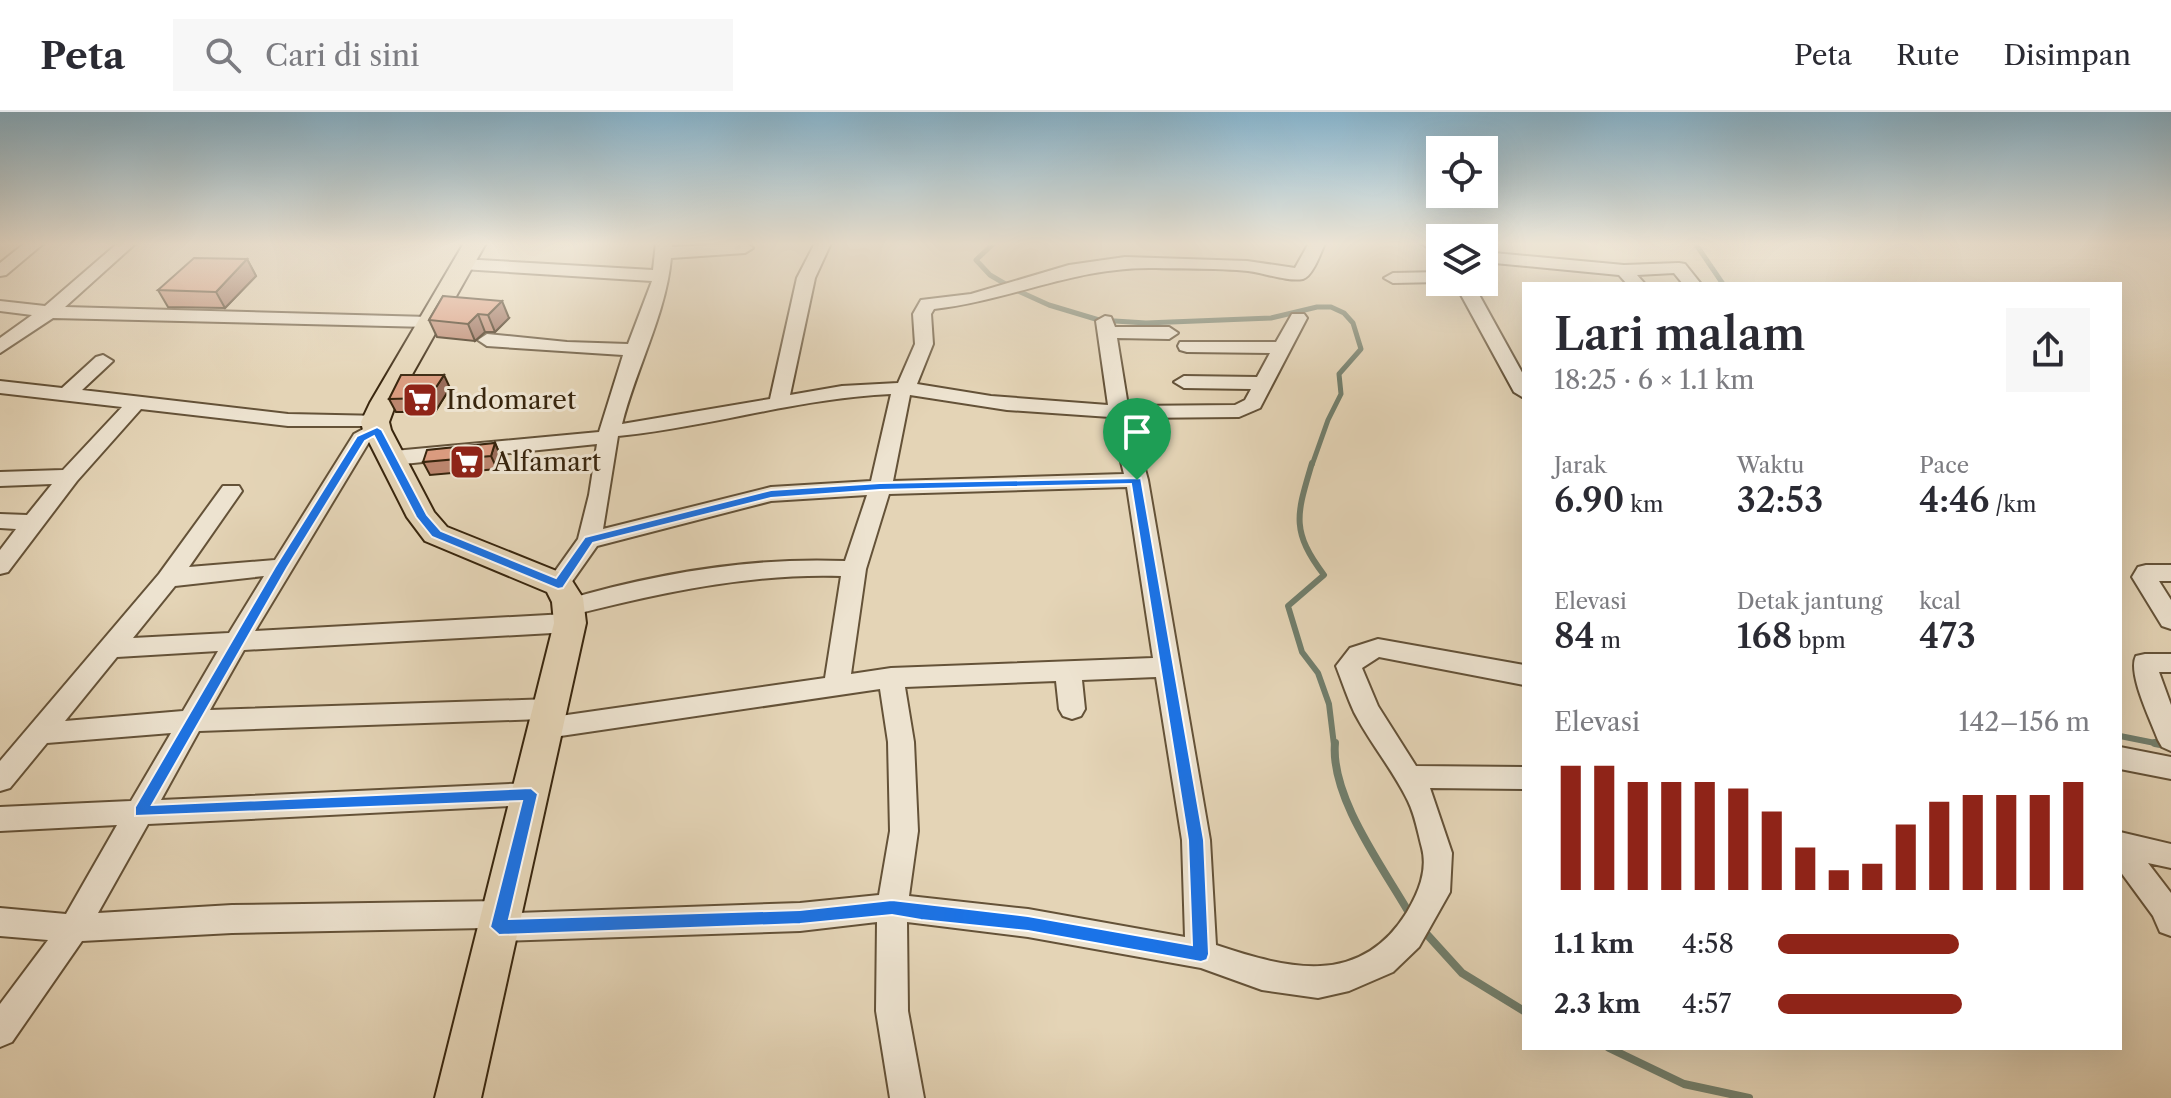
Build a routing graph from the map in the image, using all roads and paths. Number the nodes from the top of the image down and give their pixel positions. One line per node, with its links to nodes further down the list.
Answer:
1 (75, 289): 8 (street)
2 (449, 289): 10 (main road)
3 (656, 289): 16 (street)
4 (803, 289): 25 (street)
5 (1013, 289): 21 (street)
6 (1470, 296): 22 (street)
7 (0, 306): 8 (street)
8 (49, 312): 10 (street); 14 (street)
9 (1298, 318): 15 (street)
10 (427, 329): 28 (main road)
11 (1169, 333): 26 (street)
12 (487, 340): 16 (street)
13 (1187, 346): 15 (street)
14 (0, 347)
15 (1283, 348): 19 (street)
16 (635, 350): 27 (street)
17 (103, 361): 23 (street)
18 (1184, 382): 19 (street)
19 (1264, 383): 26 (street)
20 (0, 387): 23 (street)
21 (904, 388): 25 (street); 26 (street); 32 (street)
22 (1522, 389)
23 (67, 394): 24 (street)
24 (138, 401): 28 (street); 29 (street)
25 (779, 401): 27 (street)
26 (1119, 412): 31 (street)
27 (609, 434): 28 (street); 36 (street)
28 (382, 436): 38 (street); 42 (main road)
29 (69, 476): 30 (street); 35 (street)
30 (0, 479)
31 (1137, 480): 32 (street); 47 (street)
32 (880, 487): 36 (street); 39 (street)
33 (231, 491): 41 (street)
34 (0, 521): 35 (street)
35 (31, 523): 37 (street)
36 (589, 540): 42 (street)
37 (0, 566)
38 (281, 567): 41 (street); 44 (street)
39 (854, 569): 42 (street); 51 (street)
40 (2171, 573): 43 (street)
41 (167, 580): 45 (street)
42 (566, 605): 44 (street); 53 (main road)
43 (2171, 620)
44 (235, 643): 45 (street); 54 (street)
45 (112, 648): 55 (street)
46 (2171, 663): 56 (street)
47 (1167, 667): 48 (street); 73 (street)
48 (1068, 671): 50 (street); 52 (street)
49 (1522, 675): 59 (street)
50 (891, 678): 51 (street); 68 (street)
51 (836, 686): 53 (street)
52 (1072, 709)
53 (549, 718): 54 (street); 62 (main road)
54 (192, 721): 55 (street); 63 (street)
55 (39, 733): 61 (street)
56 (2170, 738)
57 (2122, 758): 58 (street)
58 (2171, 768)
59 (1408, 777): 60 (street); 73 (street)
60 (1522, 778)
61 (0, 780)
62 (531, 794): 63 (street); 69 (main road)
63 (140, 812): 64 (street); 72 (street)
64 (0, 819)
65 (2122, 846): 67 (street)
66 (2122, 849): 71 (street)
67 (2171, 856)
68 (892, 907): 69 (street); 73 (street); 76 (street)
69 (500, 921): 72 (street); 75 (main road)
70 (0, 922): 72 (street)
71 (2171, 922)
72 (74, 928): 74 (street)
73 (1201, 954)
74 (0, 1031)
75 (458, 1098)
76 (907, 1098)

